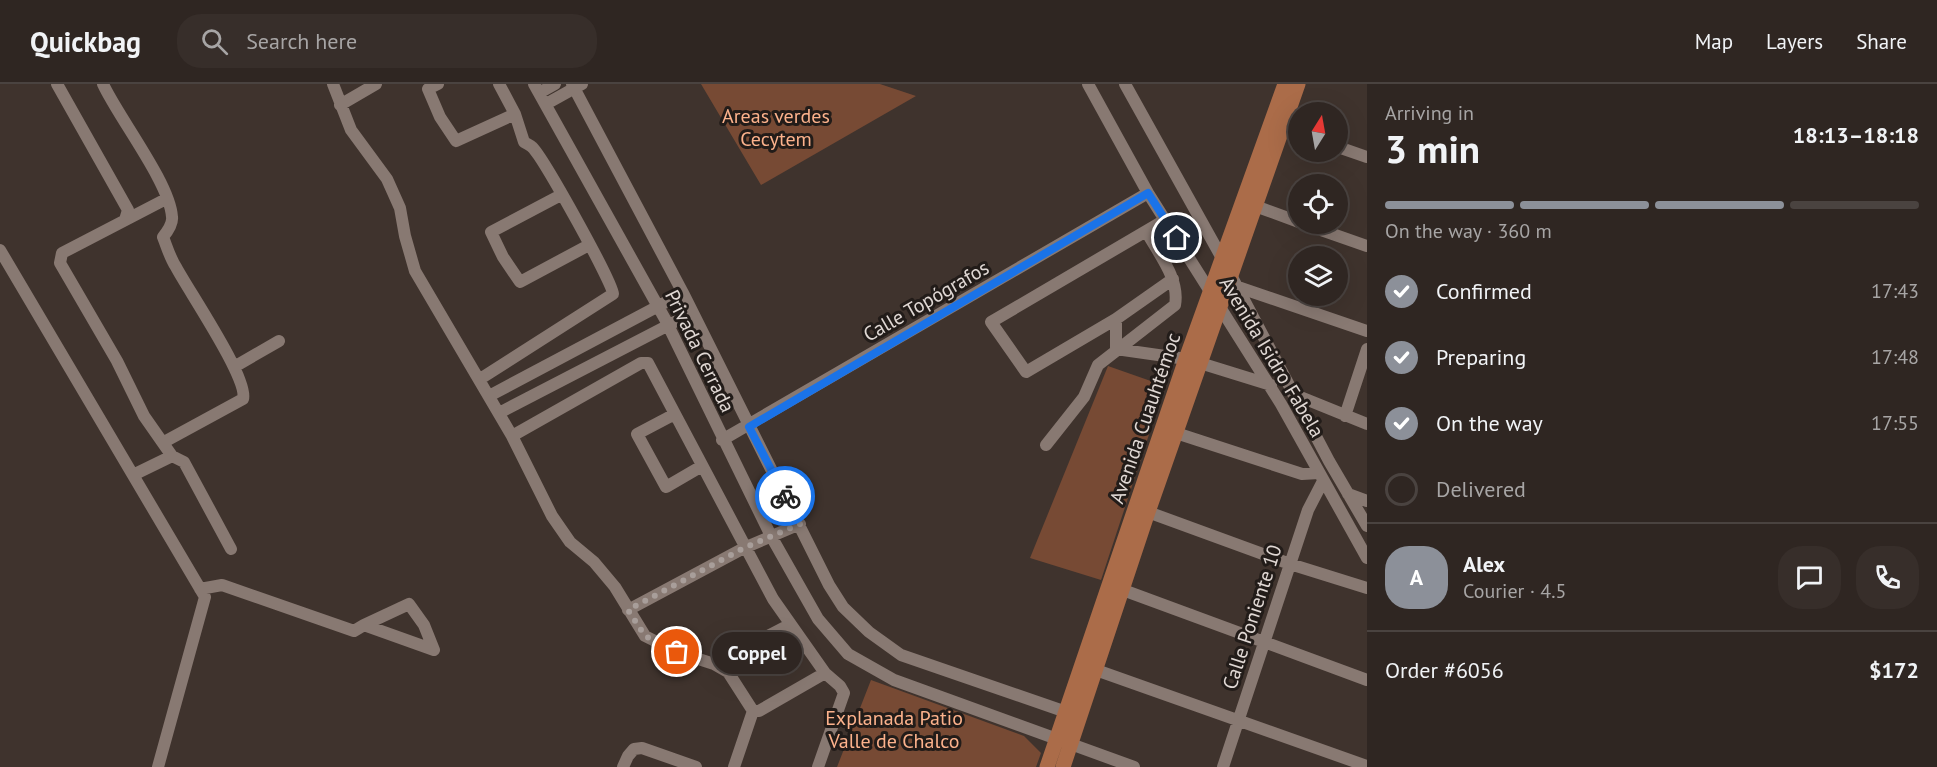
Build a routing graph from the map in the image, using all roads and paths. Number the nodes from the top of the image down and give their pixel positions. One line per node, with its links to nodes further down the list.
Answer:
1 (57, 84): 26 (street)
2 (103, 84): 23 (street)
3 (333, 84): 15 (street)
4 (376, 84): 15 (street)
5 (438, 84): 16 (street)
6 (499, 84): 16 (street)
7 (555, 84): 13 (street)
8 (1088, 84): 21 (street, Avenida Isidro Fabela)
9 (1125, 84): 33 (street, Avenida Isidro Fabela)
10 (1285, 84): 33 (main road, Avenida Cuauhtémoc)
11 (1298, 84): 17 (main road, Avenida Cuauhtémoc)
12 (576, 85): 14 (street); 36 (street, Privada Cerrada)
13 (536, 88): 14 (street, Privada Cerrada)
14 (546, 104): 38 (street, Privada Cerrada)
15 (340, 105): 49 (street)
16 (515, 114): 22 (street)
17 (1282, 128): 18 (street); 24 (main road, Avenida Cuauhtémoc)
18 (1288, 130)
19 (1348, 150): 20 (street)
20 (1367, 157)
21 (1148, 193): 27 (street, Avenida Isidro Fabela); 57 (street, Calle Topógrafos)
22 (561, 195): 30 (street); 30 (street)
23 (166, 199): 26 (street); 48 (street)
24 (1255, 206): 25 (street); 35 (main road, Avenida Cuauhtémoc)
25 (1288, 218)
26 (125, 220): 61 (street)
27 (1165, 220): 28 (street); 37 (street, Avenida Isidro Fabela)
28 (1146, 231): 34 (street); 41 (street)
29 (1333, 234): 31 (street)
30 (589, 245): 49 (street)
31 (1367, 246)
32 (0, 250): 65 (street)
33 (1223, 260): 35 (street, Avenida Isidro Fabela); 37 (main road, Avenida Cuauhtémoc)
34 (1173, 279): 41 (street); 46 (street)
35 (1233, 280): 39 (main road, Avenida Cuauhtémoc); 43 (street); 51 (street, Avenida Isidro Fabela)
36 (683, 293): 38 (street); 40 (street, Privada Cerrada)
37 (1211, 294): 39 (street, Avenida Isidro Fabela); 47 (main road, Avenida Cuauhtémoc)
38 (657, 305): 42 (street, Privada Cerrada); 52 (street)
39 (1221, 307): 47 (main road, Avenida Cuauhtémoc); 50 (street, Avenida Isidro Fabela)
40 (692, 313): 42 (street); 57 (street, Privada Cerrada)
41 (1116, 319): 46 (street)
42 (667, 324): 53 (street); 60 (street, Privada Cerrada)
43 (1367, 332)
44 (279, 341): 48 (street)
45 (1367, 349): 55 (street)
46 (1116, 350): 47 (street); 62 (street)
47 (1193, 361): 50 (street); 58 (main road, Avenida Cuauhtémoc); 89 (main road, Avenida Cuauhtémoc)
48 (234, 367): 61 (street)
49 (480, 379): 52 (street)
50 (1268, 384): 51 (street); 66 (street, Avenida Isidro Fabela)
51 (1294, 394): 55 (street); 67 (street, Avenida Isidro Fabela)
52 (489, 396): 53 (street)
53 (499, 414): 59 (street)
54 (673, 415): 59 (street); 64 (street); 64 (street)
55 (1345, 416): 56 (street)
56 (1367, 424)
57 (749, 427): 60 (street, Calle Topógrafos); 70 (street, Privada Cerrada)
58 (1176, 433): 66 (street); 69 (main road, Avenida Cuauhtémoc)
59 (512, 436): 80 (street)
60 (722, 440): 72 (street, Privada Cerrada)
61 (164, 442): 63 (street)
62 (1046, 445)
63 (172, 456): 65 (street); 74 (street)
64 (702, 466): 73 (street)
65 (133, 475): 78 (street)
66 (1321, 477): 75 (street, Avenida Isidro Fabela); 76 (street, Calle Poniente 10)
67 (1348, 494): 68 (street); 71 (street, Avenida Isidro Fabela)
68 (1367, 501)
69 (1148, 512): 76 (street); 79 (main road, Avenida Cuauhtémoc)
70 (800, 524): 72 (street); 89 (street, Privada Cerrada)
71 (1367, 526)
72 (771, 536): 73 (street); 91 (street, Privada Cerrada)
73 (744, 548): 80 (street); 82 (street)
74 (231, 549)
75 (1367, 558)
76 (1290, 564): 77 (street); 83 (street, Calle Poniente 10)
77 (1367, 588)
78 (200, 589): 81 (street); 93 (street)
79 (1123, 590): 83 (street); 85 (main road, Avenida Cuauhtémoc)
80 (628, 610): 84 (street)
81 (364, 625): 81 (street)
82 (789, 625): 84 (street); 86 (street)
83 (1264, 644): 87 (street); 90 (street, Calle Poniente 10)
84 (714, 664): 88 (street)
85 (1096, 670): 89 (main road, Avenida Cuauhtémoc); 90 (street)
86 (825, 672): 88 (street); 97 (street)
87 (1367, 680)
88 (753, 711): 96 (street)
89 (1073, 714): 91 (main road, Avenida Cuauhtémoc)
90 (1238, 720): 92 (street); 101 (street, Calle Poniente 10)
91 (1064, 741): 98 (main road, Avenida Cuauhtémoc); 99 (main road, Avenida Cuauhtémoc); 100 (street, Privada Cerrada)
92 (1367, 766)
93 (158, 767)
94 (623, 767): 95 (street)
95 (696, 767)
96 (734, 767)
97 (818, 767)
98 (1047, 767)
99 (1063, 767)
100 (1134, 767)
101 (1223, 767)

